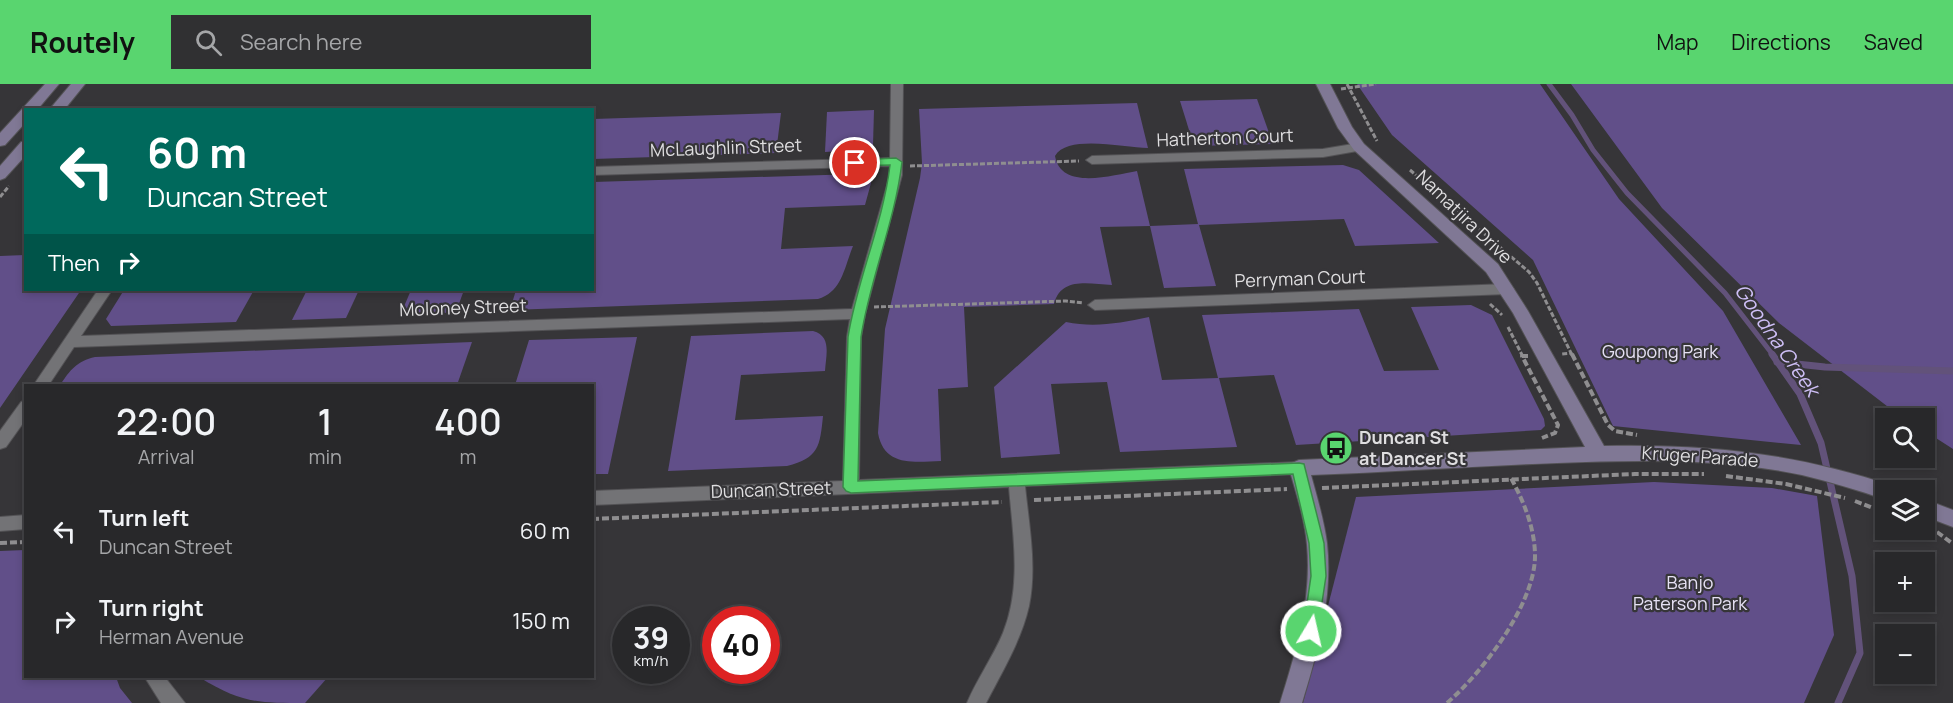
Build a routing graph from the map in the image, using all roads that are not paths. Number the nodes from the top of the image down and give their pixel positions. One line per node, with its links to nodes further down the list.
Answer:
1 (52, 84): 5 (street)
2 (78, 84): 6 (street)
3 (897, 84): 12 (street)
4 (1325, 87): 10 (street, Namatjira Drive)
5 (31, 108)
6 (58, 108)
7 (24, 115): 8 (street)
8 (2, 138)
9 (24, 147): 13 (street)
10 (1359, 147): 11 (street, Hatherton Court); 15 (street, Namatjira Drive)
11 (1092, 160)
12 (896, 162): 14 (street, McLaughlin Street); 18 (street)
13 (3, 168)
14 (594, 171)
15 (1507, 289): 17 (street, Perryman Court); 23 (street, Namatjira Drive)
16 (104, 291): 19 (street)
17 (1095, 305)
18 (858, 314): 19 (street, Moloney Street); 26 (street)
19 (70, 342): 20 (street)
20 (41, 384)
21 (24, 409): 22 (street)
22 (0, 444)
23 (1598, 453): 24 (street, Duncan Street); 27 (street, Kruger Parade)
24 (1302, 478): 25 (street, Duncan Street); 36 (street)
25 (1016, 480): 26 (street, Duncan Street); 35 (street)
26 (851, 487): 28 (street, Duncan Street)
27 (1875, 489)
28 (594, 498)
29 (1935, 512): 30 (street)
30 (1953, 519)
31 (24, 522): 32 (street)
32 (0, 524)
33 (154, 678): 34 (street)
34 (176, 703)
35 (976, 703)
36 (1291, 703)

